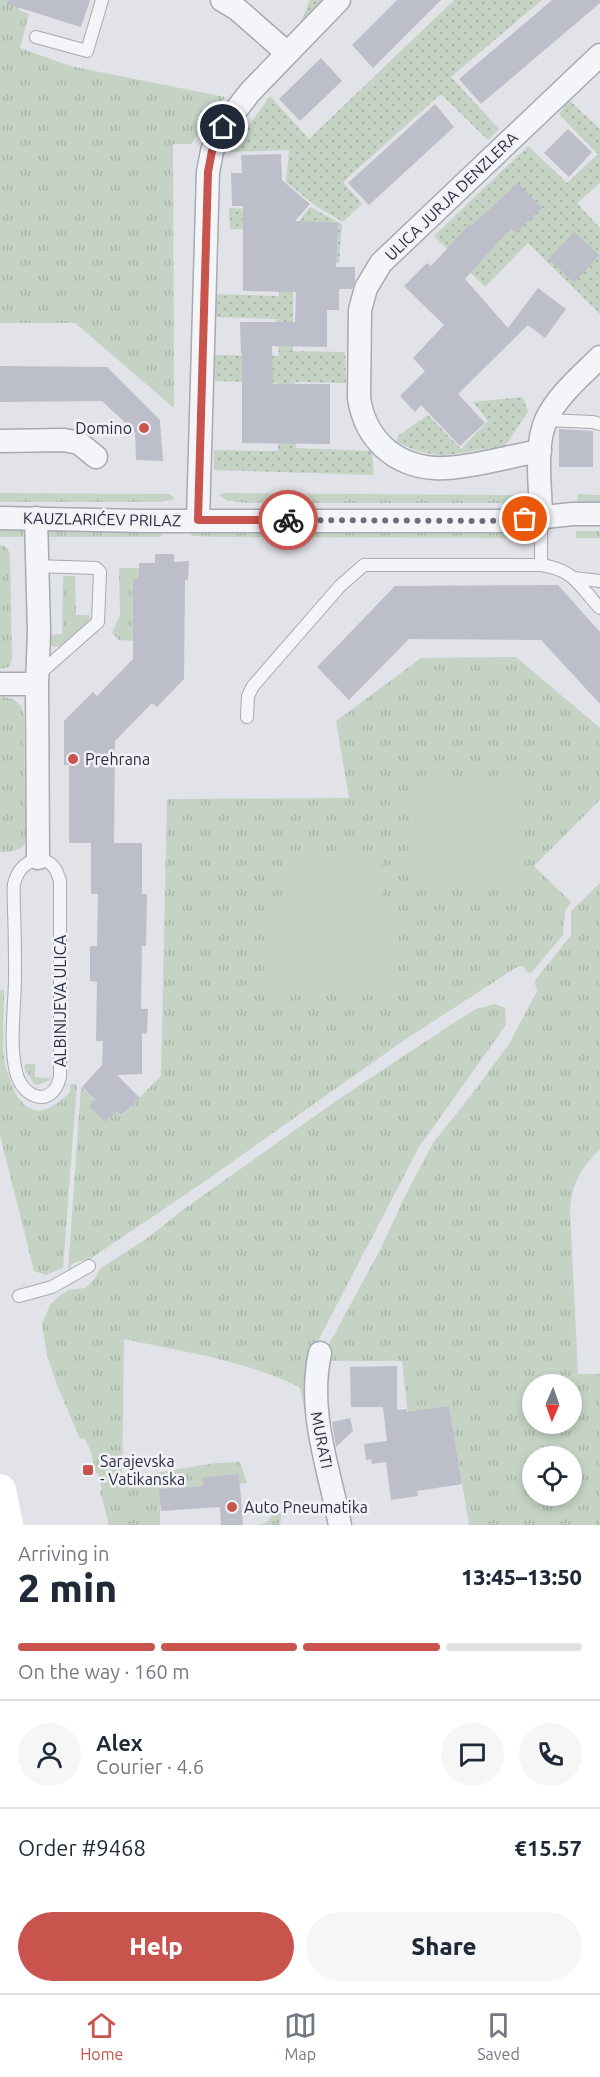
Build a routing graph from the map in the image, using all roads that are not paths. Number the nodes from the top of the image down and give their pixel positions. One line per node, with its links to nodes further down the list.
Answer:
1 (102, 0): 4 (lane)
2 (222, 0): 5 (street)
3 (339, 0): 5 (street)
4 (36, 37)
5 (287, 53): 17 (street)
6 (600, 55): 11 (street, ULICA JURJA DENZLERA)
7 (600, 357): 8 (street)
8 (546, 420): 9 (lane); 11 (street)
9 (600, 424)
10 (0, 441): 12 (street)
11 (540, 451): 16 (street)
12 (96, 457)
13 (600, 514): 16 (street, KAUZLARIĆEV PRILAZ)
14 (0, 518): 15 (street, KAUZLARIĆEV PRILAZ)
15 (36, 518): 17 (street, KAUZLARIĆEV PRILAZ); 19 (street)
16 (541, 518): 17 (street, KAUZLARIĆEV PRILAZ); 18 (lane)
17 (198, 520)
18 (541, 565): 20 (lane); 25 (lane)
19 (36, 566): 23 (street); 23 (lane)
20 (574, 578): 21 (lane); 22 (lane)
21 (600, 581)
22 (600, 608)
23 (37, 680): 24 (street); 26 (street)
24 (0, 684)
25 (247, 717)
26 (38, 858): 26 (lane, ALBINIJEVA ULICA)
27 (89, 1266): 28 (lane)
28 (19, 1296)
29 (320, 1353): 32 (street, MURATI)
30 (0, 1490): 31 (main road)
31 (7, 1525)
32 (340, 1525)

